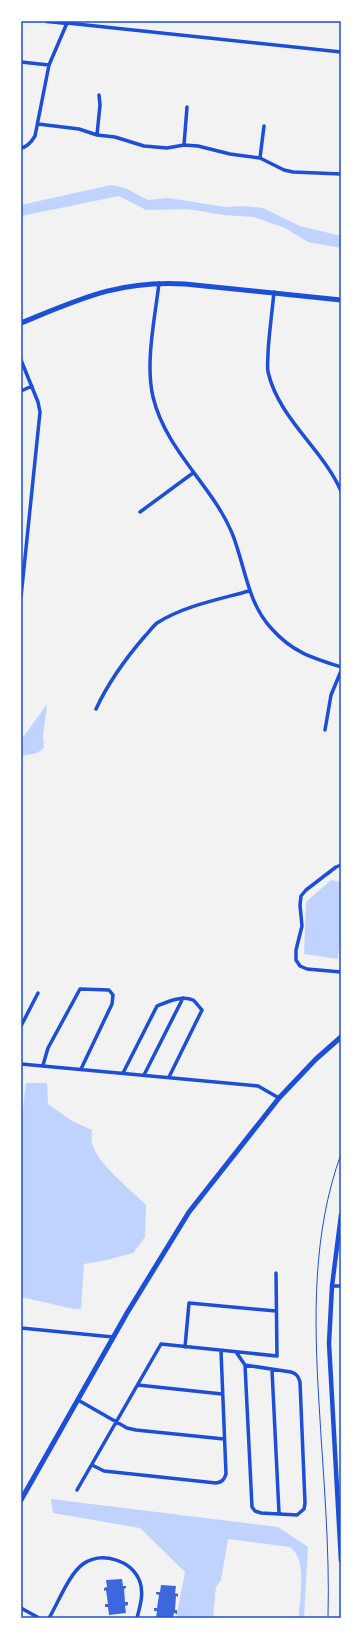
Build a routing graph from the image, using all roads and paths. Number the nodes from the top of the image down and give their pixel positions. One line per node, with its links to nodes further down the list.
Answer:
1 (47, 21): 2 (street)
2 (68, 22): 3 (street); 5 (street)
3 (341, 52)
4 (21, 62): 5 (street)
5 (49, 65): 8 (street)
6 (99, 95): 10 (street)
7 (187, 108): 11 (street)
8 (38, 124): 10 (street); 12 (street)
9 (264, 126): 13 (street)
10 (97, 135): 11 (street)
11 (184, 145): 13 (street)
12 (23, 148)
13 (260, 158): 14 (street)
14 (341, 174)
15 (160, 283): 16 (main road); 18 (main road); 22 (street)
16 (274, 292): 17 (main road); 23 (street)
17 (341, 300)
18 (21, 323)
19 (21, 360): 20 (street)
20 (32, 386): 21 (street); 26 (street)
21 (21, 391)
22 (193, 474): 24 (street); 25 (street)
23 (341, 491)
24 (140, 512)
25 (249, 590): 27 (street); 29 (street)
26 (21, 597)
27 (341, 667)
28 (341, 671): 30 (street)
29 (96, 709)
30 (324, 730)
31 (341, 865): 32 (street)
32 (341, 972)
33 (38, 993): 35 (street)
34 (183, 998): 40 (street); 41 (street); 42 (street)
35 (21, 1026)
36 (341, 1037): 43 (main road)
37 (21, 1064): 38 (street)
38 (43, 1065): 39 (street); 39 (street)
39 (81, 1069): 40 (street)
40 (123, 1073): 41 (street)
41 (144, 1074): 42 (street)
42 (169, 1077): 43 (street)
43 (279, 1098): 51 (main road)
44 (341, 1154): 72 (path)
45 (341, 1215): 47 (street)
46 (276, 1273): 49 (street)
47 (332, 1286): 48 (street); 66 (street)
48 (341, 1286)
49 (276, 1311): 52 (street); 54 (street)
50 (21, 1328): 51 (street)
51 (113, 1337): 59 (main road)
52 (185, 1346): 53 (street); 57 (street)
53 (221, 1350): 54 (street); 58 (street)
54 (236, 1352): 55 (street)
55 (245, 1365): 56 (street); 65 (street)
56 (272, 1370): 65 (street); 65 (street)
57 (138, 1385): 58 (street); 60 (street)
58 (222, 1394): 61 (street)
59 (78, 1400): 60 (street); 64 (main road)
60 (116, 1422): 61 (street); 62 (street)
61 (224, 1439): 62 (street)
62 (92, 1465): 63 (street)
63 (77, 1490)
64 (21, 1500)
65 (279, 1513)
66 (340, 1519): 67 (street)
67 (341, 1561)
68 (21, 1608): 69 (street)
69 (39, 1618)
70 (49, 1618): 71 (street)
71 (138, 1618)
72 (328, 1618)

